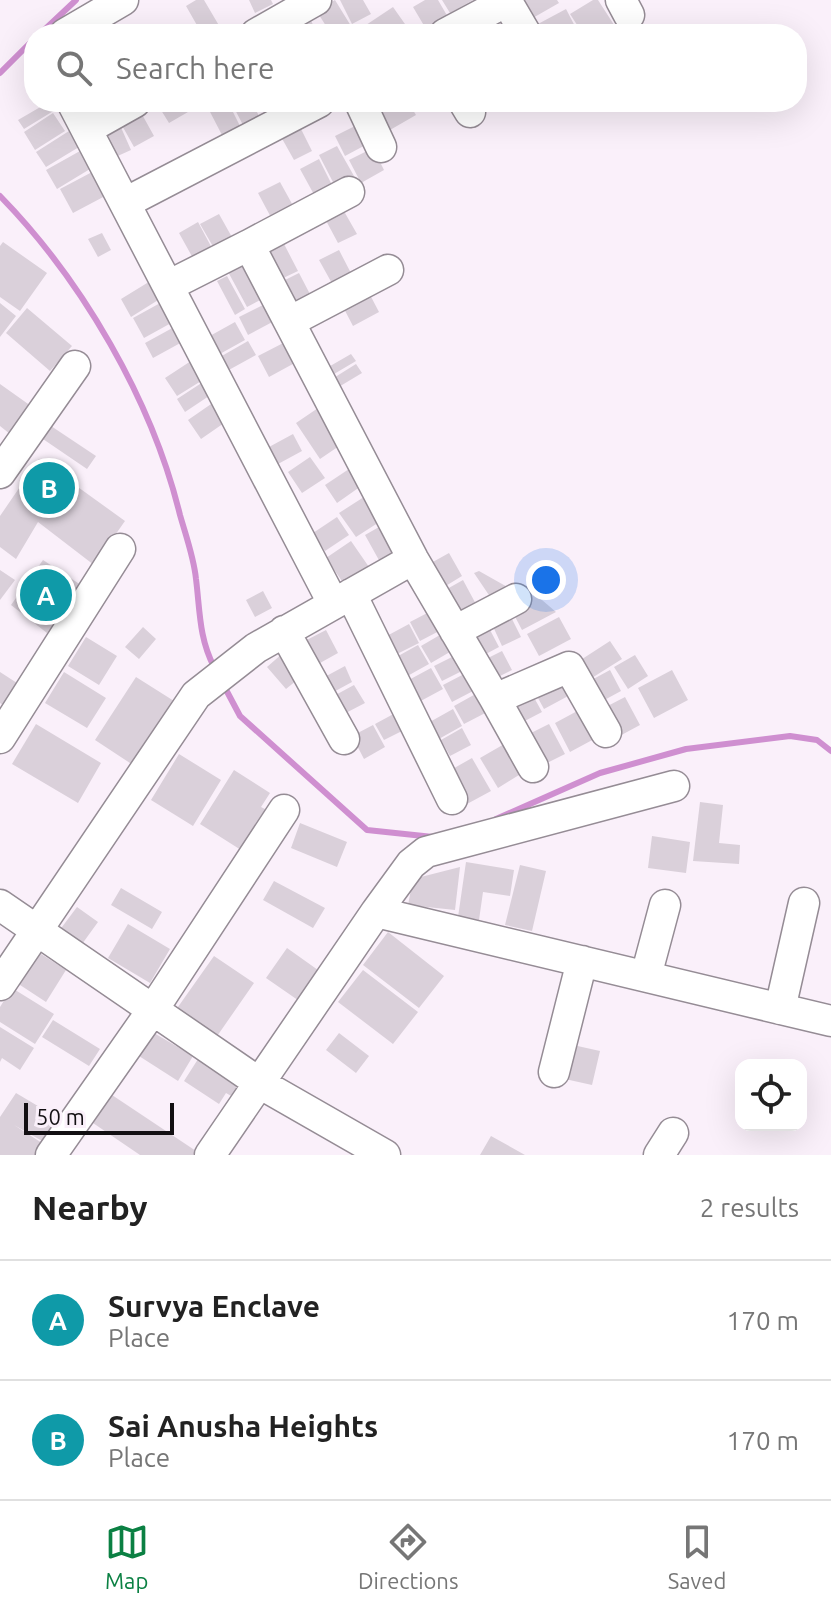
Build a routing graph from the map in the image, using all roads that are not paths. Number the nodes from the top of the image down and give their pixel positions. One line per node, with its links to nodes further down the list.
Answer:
1 (123, 0): 4 (street)
2 (316, 0): 5 (street)
3 (506, 0): 6 (street); 7 (street)
4 (82, 24)
5 (274, 24)
6 (463, 24)
7 (520, 24)
8 (78, 112): 12 (street)
9 (117, 112): 12 (street)
10 (300, 112): 15 (street)
11 (365, 112): 13 (street)
12 (87, 129): 15 (street)
13 (381, 147)
14 (349, 192): 16 (street)
15 (125, 203): 18 (street)
16 (249, 245): 18 (street); 19 (street)
17 (388, 270): 19 (street)
18 (170, 285): 24 (street)
19 (291, 321): 23 (street)
20 (75, 366): 21 (street)
21 (0, 473)
22 (120, 549): 30 (street)
23 (413, 559): 24 (street); 27 (street)
24 (342, 598): 26 (street); 34 (street)
25 (516, 599): 27 (street)
26 (284, 631): 31 (street); 40 (street)
27 (455, 631): 28 (street)
28 (495, 699): 29 (street); 32 (street)
29 (606, 732)
30 (0, 738)
31 (344, 739)
32 (533, 767)
33 (674, 786): 39 (street)
34 (452, 799)
35 (284, 810): 44 (street)
36 (804, 903): 45 (street)
37 (0, 905): 40 (street)
38 (665, 905): 42 (street)
39 (376, 912): 41 (street); 48 (street)
40 (37, 930): 43 (street); 44 (street)
41 (582, 961): 42 (street); 47 (street)
42 (646, 976): 45 (street)
43 (0, 985)
44 (154, 1008): 48 (street); 49 (street)
45 (780, 1009): 46 (street)
46 (831, 1021)
47 (554, 1072)
48 (261, 1084): 50 (street); 51 (street)
49 (51, 1155)
50 (210, 1155)
51 (385, 1155)

